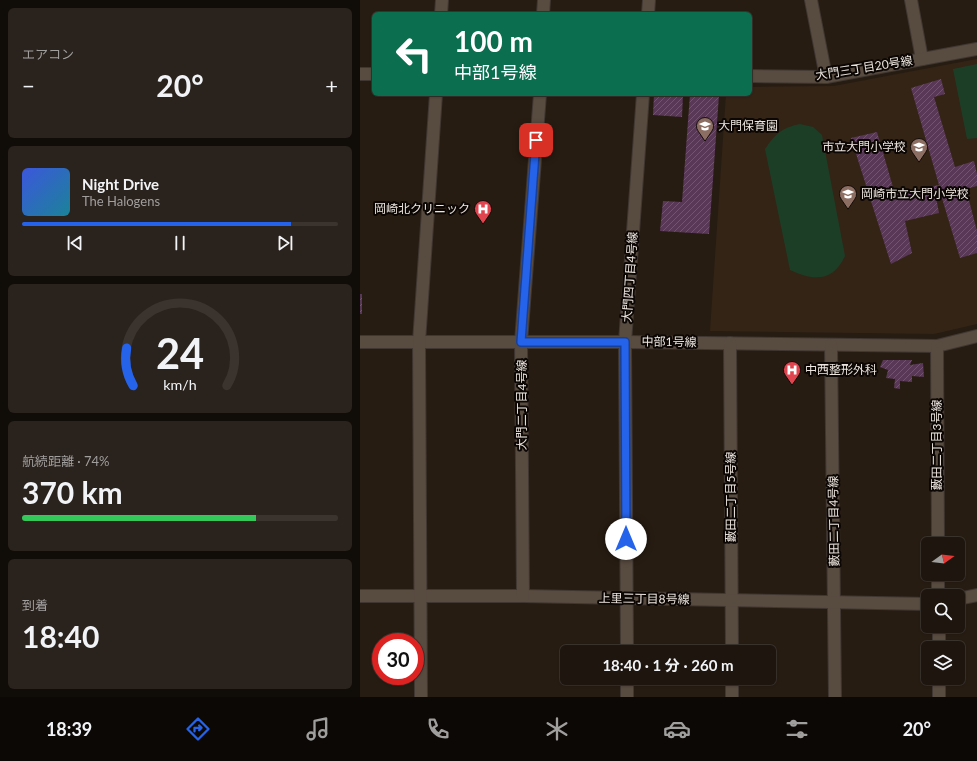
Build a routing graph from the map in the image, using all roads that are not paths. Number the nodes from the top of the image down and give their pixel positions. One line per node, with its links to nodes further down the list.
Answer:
1 (442, 0): 6 (street)
2 (544, 0): 7 (street)
3 (649, 0): 8 (street)
4 (811, 0): 14 (street)
5 (911, 0): 10 (street)
6 (441, 12)
7 (543, 12)
8 (648, 12)
9 (977, 49): 10 (street, 大門三丁目20号線)
10 (922, 59): 14 (street, 大門三丁目20号線)
11 (360, 74): 12 (street)
12 (372, 74)
13 (752, 76): 14 (street, 大門三丁目20号線)
14 (826, 77)
15 (436, 96): 20 (street)
16 (540, 96): 21 (street, 大門二丁目4号線)
17 (643, 96): 22 (street, 大門四丁目4号線)
18 (977, 336): 25 (street, 中部1号線)
19 (360, 342): 20 (street, 中部1号線)
20 (419, 342): 21 (street, 中部1号線); 30 (street)
21 (521, 342): 22 (street, 中部1号線); 29 (street, 大門二丁目4号線)
22 (625, 342): 23 (street, 中部1号線); 32 (street, 大門四丁目4号線)
23 (730, 343): 24 (street, 中部1号線); 33 (street, 藪田二丁目5号線)
24 (831, 344): 25 (street, 中部1号線); 34 (street, 藪田二丁目4号線)
25 (937, 346): 26 (street, 藪田二丁目3号線)
26 (938, 537)
27 (977, 595): 31 (street)
28 (360, 596): 30 (street, 上里三丁目8号線)
29 (523, 596): 30 (street, 上里三丁目8号線); 32 (street, 上里三丁目8号線)
30 (420, 597): 41 (street)
31 (965, 598)
32 (626, 599): 33 (street, 上里三丁目8号線); 36 (street, 大門四丁目4号線)
33 (731, 601): 34 (street, 上里三丁目8号線); 37 (street, 藪田二丁目5号線)
34 (835, 602): 35 (street, 上里三丁目8号線); 44 (street, 藪田二丁目4号線)
35 (921, 604)
36 (627, 645)
37 (732, 645)
38 (627, 685): 42 (street)
39 (732, 685): 43 (street)
40 (939, 685): 45 (street)
41 (421, 697)
42 (627, 697)
43 (732, 697)
44 (835, 697)
45 (939, 697)

